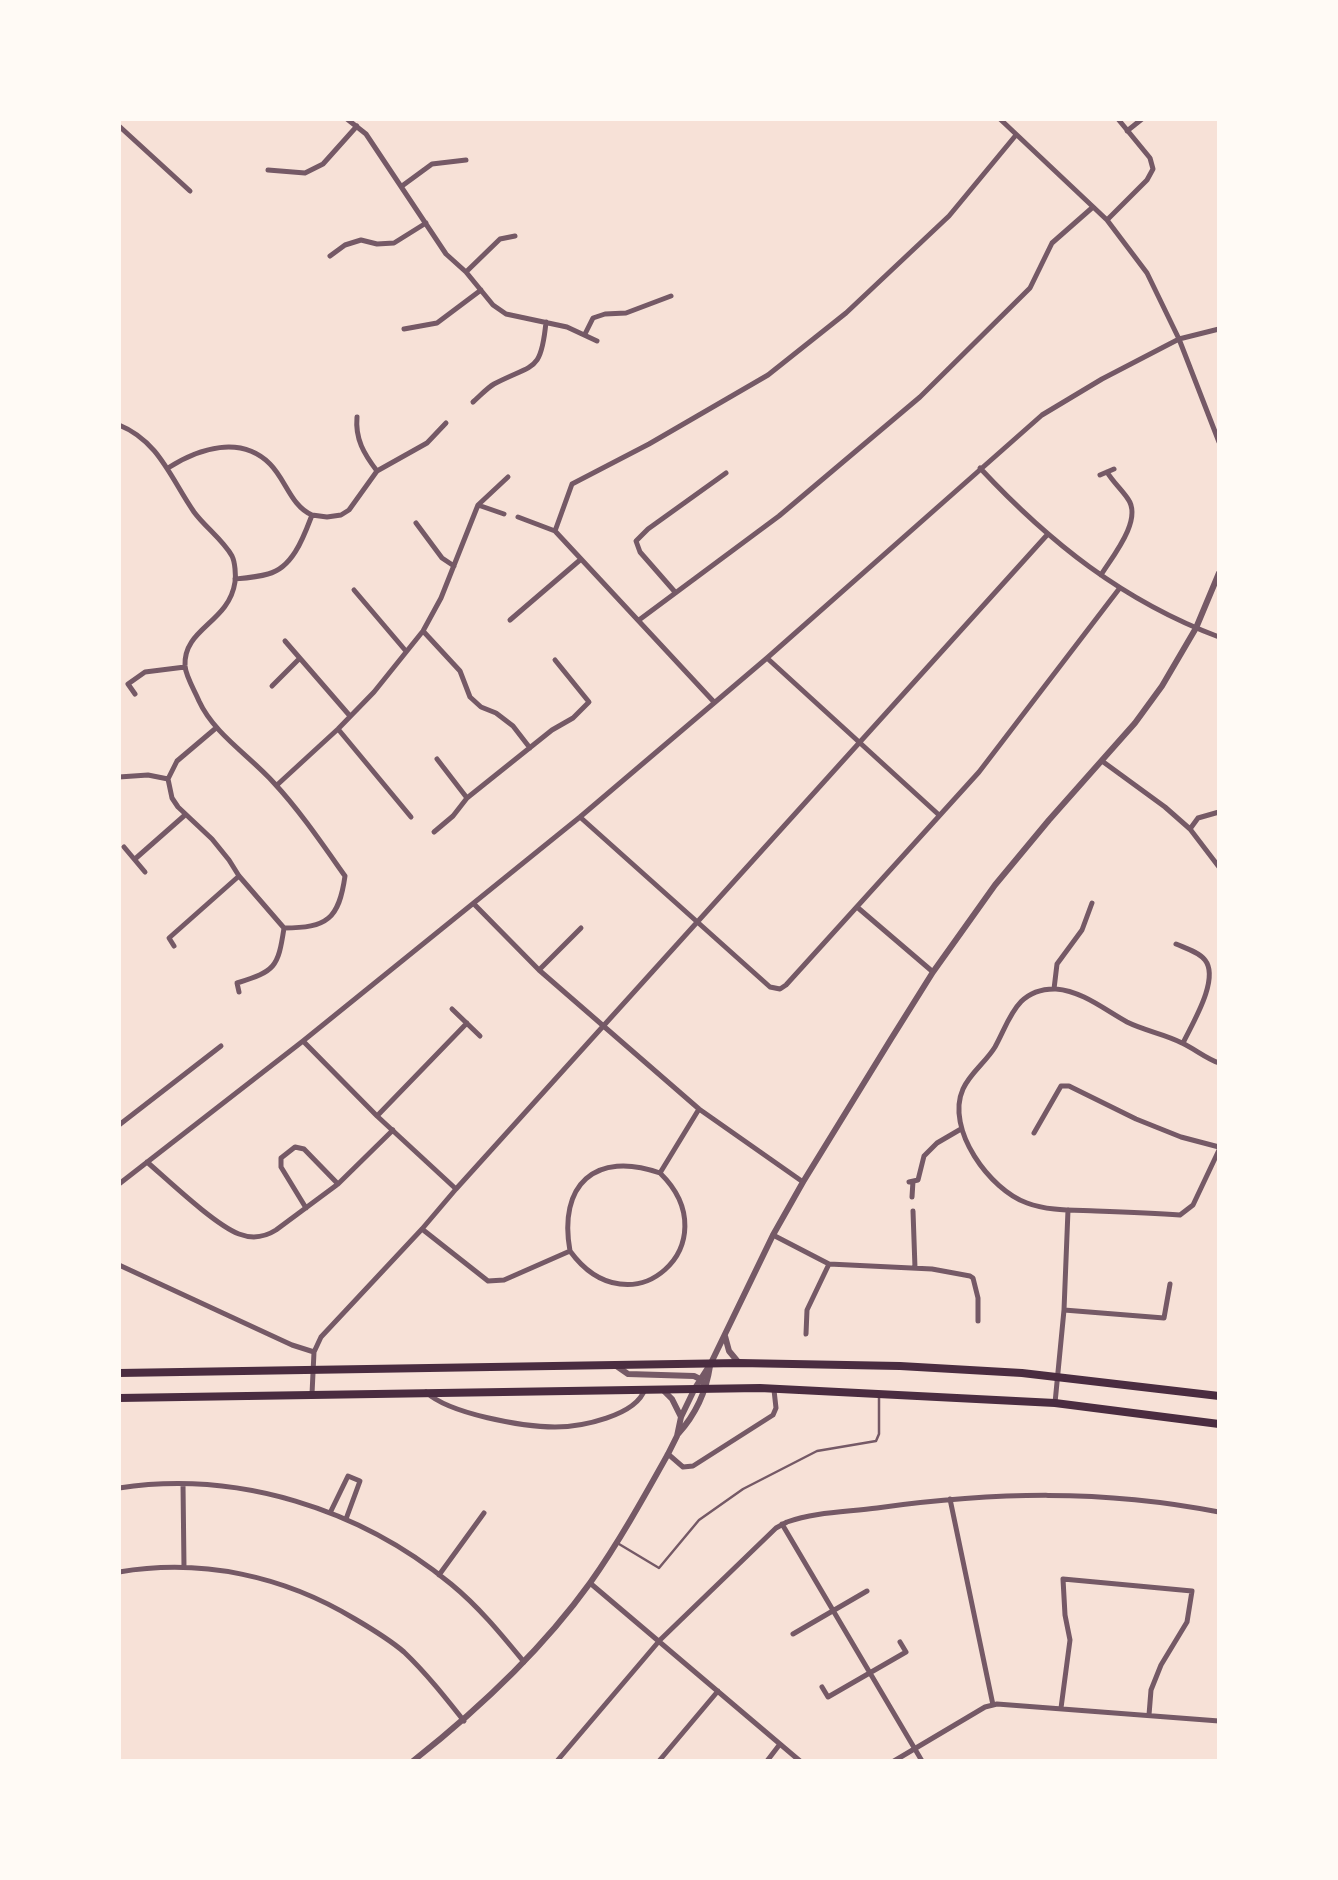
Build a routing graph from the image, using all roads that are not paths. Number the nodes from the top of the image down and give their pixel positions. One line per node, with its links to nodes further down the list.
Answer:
1 (347, 119): 6 (street)
2 (1000, 119): 8 (street)
3 (1118, 119): 7 (street)
4 (1142, 119): 7 (street)
5 (119, 126): 12 (street)
6 (357, 126): 10 (street); 11 (street)
7 (1127, 131): 14 (street)
8 (1016, 135): 13 (street); 45 (street)
9 (466, 160): 11 (street)
10 (268, 170)
11 (402, 186): 15 (street)
12 (190, 191)
13 (1093, 207): 14 (street); 54 (street)
14 (1107, 220): 25 (street)
15 (426, 223): 17 (street); 18 (street)
16 (515, 236): 18 (street)
17 (330, 256)
18 (466, 272): 19 (street)
19 (481, 290): 21 (street); 22 (street)
20 (671, 296): 24 (street)
21 (546, 322): 24 (street); 27 (street)
22 (404, 329)
23 (1219, 329): 25 (street)
24 (585, 334): 26 (street)
25 (1179, 339): 31 (street); 33 (street)
26 (597, 341)
27 (473, 402)
28 (357, 417): 35 (street)
29 (446, 423): 35 (street)
30 (119, 425): 32 (street)
31 (1219, 442)
32 (169, 468): 41 (street); 51 (street)
33 (980, 468): 46 (street); 62 (street)
34 (1114, 469): 37 (street)
35 (377, 471): 41 (street)
36 (726, 472): 54 (street)
37 (1107, 472): 38 (street); 50 (street)
38 (1100, 475)
39 (508, 477): 40 (street)
40 (478, 505): 42 (street); 48 (street)
41 (312, 514): 51 (street)
42 (504, 514)
43 (518, 517): 45 (street)
44 (416, 523): 48 (street)
45 (555, 531): 47 (street)
46 (1047, 535): 50 (street); 72 (street)
47 (580, 560): 55 (street); 56 (street)
48 (454, 566): 58 (street)
49 (1219, 573): 57 (street)
50 (1101, 575): 52 (street)
51 (235, 579): 65 (street)
52 (1119, 589): 57 (street); 82 (street)
53 (354, 590): 61 (street)
54 (675, 592): 56 (street)
55 (510, 620)
56 (639, 620): 68 (street)
57 (1196, 628): 59 (street); 75 (street)
58 (423, 631): 61 (street); 73 (street)
59 (1219, 637)
60 (285, 642): 63 (street)
61 (405, 650): 69 (street)
62 (767, 658): 68 (street); 72 (street)
63 (299, 659): 66 (street); 69 (street)
64 (555, 660): 73 (street)
65 (185, 667): 67 (street); 70 (street)
66 (272, 686)
67 (135, 694)
68 (714, 702): 84 (street)
69 (350, 716): 71 (street)
70 (216, 728): 77 (street); 78 (street)
71 (338, 729): 78 (street); 83 (street)
72 (858, 744): 82 (street); 95 (street)
73 (530, 748): 79 (street)
74 (437, 759): 79 (street)
75 (1102, 761): 85 (street); 101 (street)
76 (119, 777): 77 (street)
77 (168, 779): 81 (street)
78 (277, 785): 96 (street)
79 (467, 798): 86 (street)
80 (1219, 812): 85 (street)
81 (185, 815): 88 (street); 91 (street)
82 (939, 815): 94 (street)
83 (411, 817)
84 (580, 817): 93 (street); 95 (street)
85 (1190, 829): 89 (street)
86 (434, 832)
87 (124, 847): 88 (street)
88 (135, 859): 90 (street)
89 (1219, 867)
90 (145, 872)
91 (239, 876): 96 (street); 99 (street)
92 (1092, 903): 102 (street)
93 (474, 904): 100 (street); 108 (street)
94 (857, 907): 95 (street); 101 (street)
95 (697, 922): 106 (street)
96 (284, 928): 103 (street)
97 (581, 928): 100 (street)
98 (1176, 944): 109 (street)
99 (174, 946)
100 (539, 970): 106 (street)
101 (933, 972): 121 (street)
102 (1054, 989): 109 (street); 115 (street)
103 (239, 992)
104 (452, 1009): 105 (street)
105 (467, 1023): 107 (street); 113 (street)
106 (602, 1027): 112 (street); 124 (street)
107 (480, 1036)
108 (303, 1041): 113 (street); 119 (street)
109 (1183, 1043): 111 (street)
110 (221, 1046): 114 (street)
111 (1219, 1063)
112 (699, 1110): 120 (street); 121 (street)
113 (377, 1116): 116 (street)
114 (119, 1125)
115 (961, 1129): 125 (street); 127 (street)
116 (393, 1130): 123 (street); 124 (street)
117 (1034, 1133): 118 (street)
118 (1219, 1149): 127 (street)
119 (148, 1162): 122 (street); 126 (street)
120 (660, 1173): 131 (street); 131 (street)
121 (803, 1182): 130 (street)
122 (119, 1184)
123 (338, 1184): 126 (street); 126 (street)
124 (456, 1189): 129 (street)
125 (912, 1197)
126 (306, 1208)
127 (1068, 1210): 136 (street)
128 (913, 1211): 134 (street)
129 (422, 1229): 131 (street); 140 (street)
130 (773, 1235): 132 (street); 138 (street)
131 (570, 1251)
132 (829, 1264): 134 (street); 139 (street)
133 (119, 1265): 140 (street)
134 (915, 1268): 137 (street)
135 (1170, 1284): 136 (street)
136 (1064, 1310): 146 (street)
137 (978, 1321)
138 (725, 1334): 141 (street); 142 (street)
139 (806, 1334)
140 (314, 1352): 144 (street)
141 (711, 1363): 142 (highway); 143 (highway); 147 (street); 149 (street)
142 (738, 1363): 146 (highway)
143 (614, 1364): 144 (highway); 147 (street)
144 (312, 1370): 145 (highway); 155 (street)
145 (119, 1373)
146 (1058, 1377): 156 (highway); 158 (street)
147 (700, 1379): 148 (street); 149 (street)
148 (695, 1388): 149 (highway); 151 (highway); 159 (street)
149 (707, 1388): 152 (highway); 161 (street)
150 (645, 1389): 151 (highway); 153 (highway); 153 (street)
151 (660, 1389): 159 (street)
152 (774, 1390): 154 (highway); 162 (street)
153 (426, 1392): 155 (highway)
154 (879, 1393): 158 (highway); 171 (lane)
155 (312, 1394): 157 (highway)
156 (1219, 1396)
157 (119, 1398)
158 (1055, 1403): 160 (highway)
159 (681, 1417): 161 (street)
160 (1219, 1424)
161 (677, 1436): 162 (street)
162 (668, 1454): 171 (street)
163 (183, 1484): 164 (street); 167 (street); 172 (street)
164 (119, 1488)
165 (950, 1499): 166 (street); 170 (street); 185 (street)
166 (1219, 1512)
167 (330, 1513): 169 (street); 169 (street)
168 (484, 1513): 174 (street)
169 (346, 1519): 174 (street)
170 (779, 1526): 177 (street); 179 (street)
171 (616, 1542): 175 (street)
172 (184, 1567): 173 (street); 188 (street)
173 (119, 1572)
174 (439, 1575): 181 (street)
175 (590, 1583): 179 (street); 181 (street)
176 (867, 1591): 177 (street)
177 (833, 1611): 178 (street); 182 (street)
178 (793, 1634)
179 (660, 1640): 184 (street); 193 (street)
180 (900, 1642): 182 (street)
181 (524, 1662): 188 (street)
182 (870, 1673): 183 (street); 191 (street)
183 (822, 1687)
184 (718, 1691): 190 (street); 194 (street)
185 (993, 1705): 186 (street); 191 (street)
186 (1061, 1708): 187 (street); 187 (street)
187 (1149, 1715): 189 (street)
188 (464, 1721): 192 (street)
189 (1219, 1721)
190 (780, 1744): 195 (street); 196 (street)
191 (914, 1748): 197 (street); 198 (street)
192 (413, 1761)
193 (556, 1761)
194 (659, 1761)
195 (767, 1761)
196 (800, 1761)
197 (894, 1761)
198 (922, 1761)

